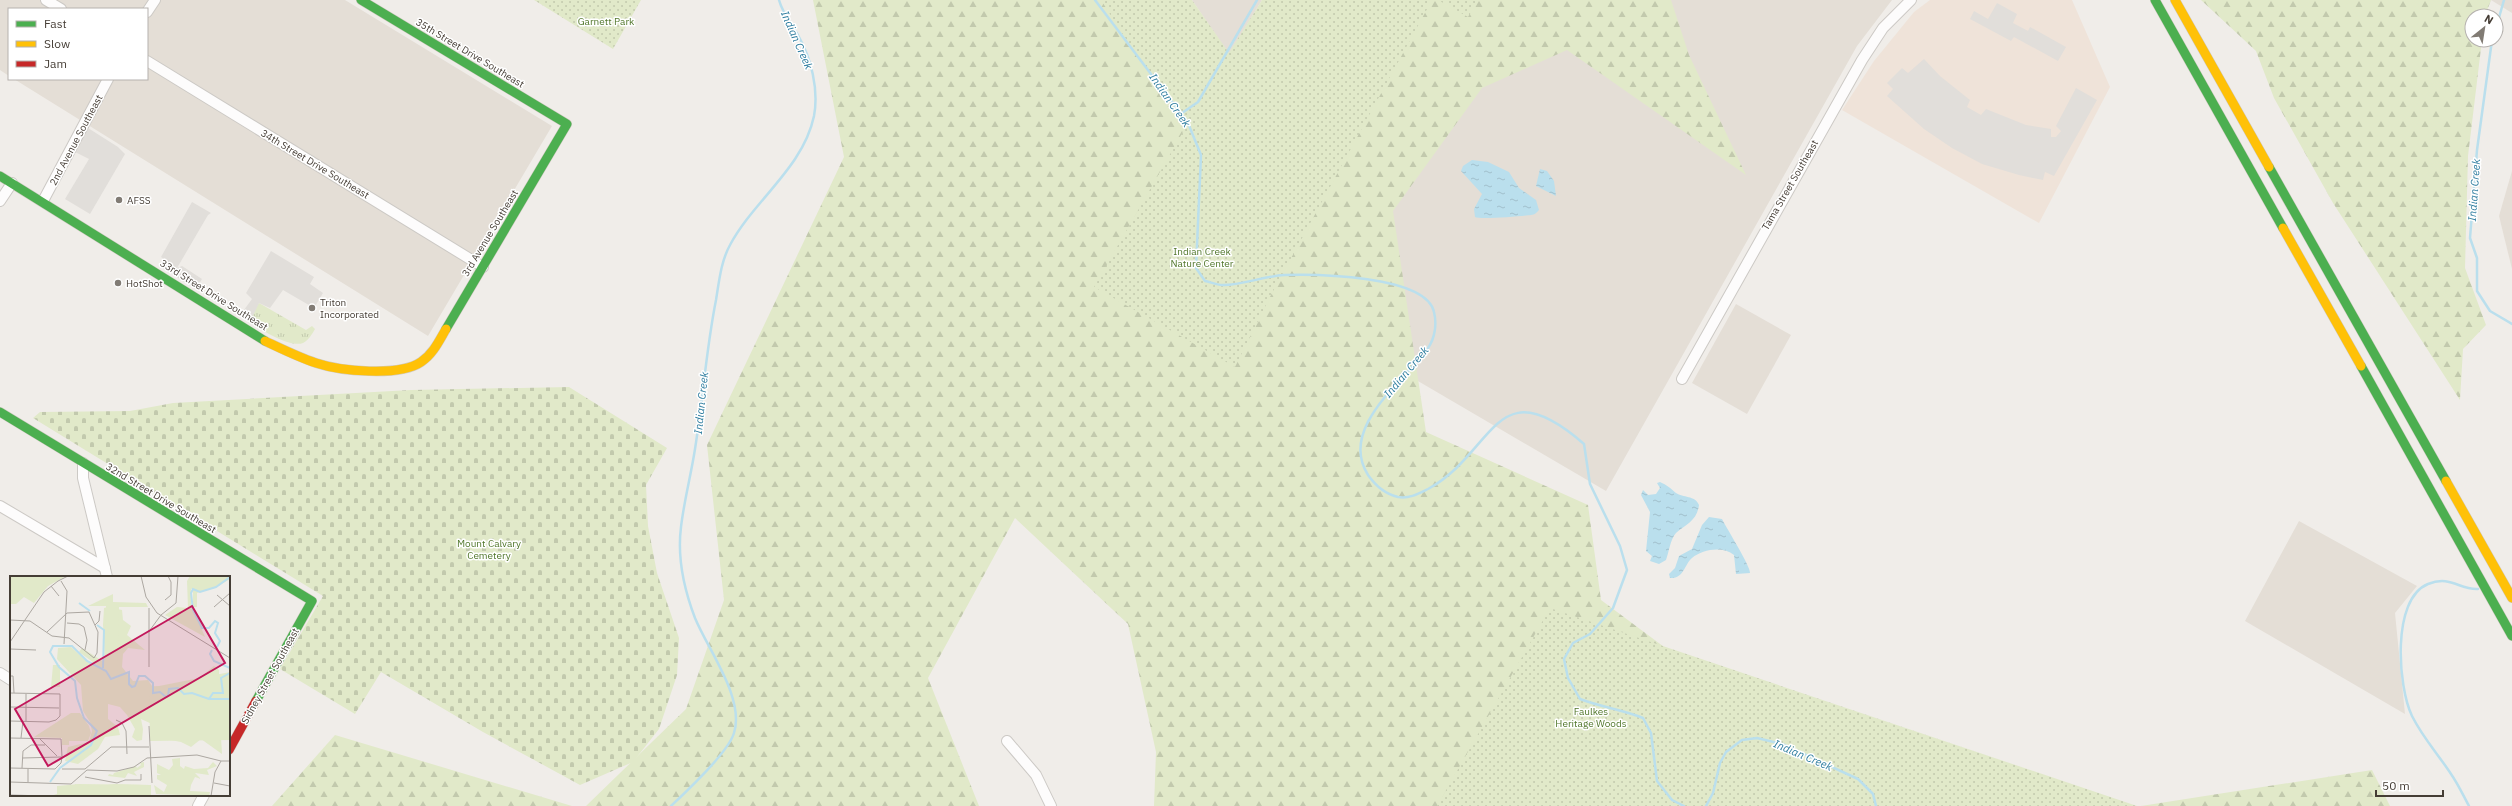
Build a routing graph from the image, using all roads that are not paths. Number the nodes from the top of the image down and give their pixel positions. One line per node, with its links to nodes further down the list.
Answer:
1 (46, 0): 7 (street)
2 (155, 0): 8 (street)
3 (361, 0): 11 (main road, 35th Street Drive Southeast)
4 (1911, 0): 18 (street, Tama Street Southeast)
5 (2155, 0): 25 (main road)
6 (2175, 0): 23 (main road)
7 (59, 8)
8 (148, 10)
9 (148, 62): 16 (street, 34th Street Drive Southeast)
10 (107, 80): 15 (street, 2nd Avenue Southeast)
11 (567, 124): 16 (main road, 3rd Avenue Southeast)
12 (0, 176): 13 (main road, 33rd Street Drive Southeast)
13 (12, 182): 14 (street); 15 (main road, 33rd Street Drive Southeast)
14 (0, 200)
15 (43, 201): 17 (main road, 33rd Street Drive Southeast)
16 (482, 267): 17 (main road, 3rd Avenue Southeast)
17 (432, 353)
18 (1682, 379)
19 (0, 412): 20 (main road, 32nd Street Drive Southeast)
20 (83, 463): 22 (street); 24 (main road, 32nd Street Drive Southeast)
21 (0, 506): 22 (street)
22 (106, 572)
23 (2512, 598)
24 (312, 601): 29 (main road, Sidney Street Southeast)
25 (2512, 636)
26 (0, 674): 27 (street)
27 (10, 679)
28 (1007, 741): 32 (street)
29 (230, 748)
30 (203, 796): 31 (street)
31 (198, 806)
32 (1051, 806)

